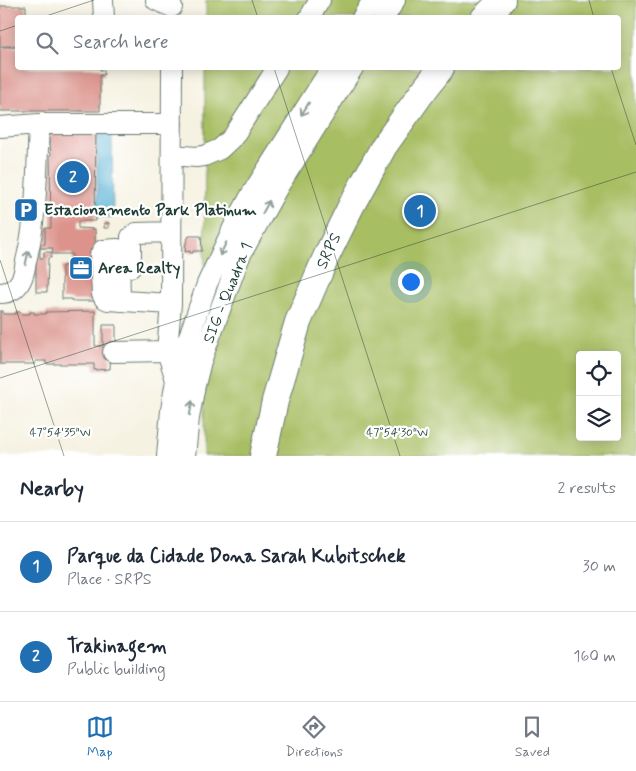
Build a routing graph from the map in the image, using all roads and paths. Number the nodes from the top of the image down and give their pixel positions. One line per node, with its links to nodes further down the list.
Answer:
1 (103, 0): 6 (street)
2 (320, 0): 7 (street)
3 (373, 0): 8 (street)
4 (395, 0): 9 (street)
5 (502, 0): 10 (main road)
6 (104, 15)
7 (311, 15)
8 (364, 15)
9 (386, 15)
10 (487, 15)
11 (172, 70): 17 (street, SIG - Quadra 1)
12 (276, 70): 19 (street)
13 (330, 70): 27 (street, SIG - Quadra 1, one-way to 27)
14 (352, 70): 29 (street, SIG - Quadra 1, one-way to 14)
15 (439, 70): 30 (main road, SRPS)
16 (39, 124): 17 (street); 18 (street); 22 (street, one-way to 16)
17 (172, 124): 19 (street, SIG - Quadra 1)
18 (0, 127)
19 (172, 155): 20 (street, SIG - Quadra 1)
20 (171, 232): 21 (street); 24 (street, SIG - Quadra 1)
21 (131, 266)
22 (0, 293)
23 (120, 301): 24 (street)
24 (171, 304): 25 (street, SIG - Quadra 1)
25 (167, 351): 26 (street); 27 (street, SIG - Quadra 1)
26 (113, 352)
27 (176, 380): 28 (street, SIG - Quadra 1)
28 (167, 456)
29 (185, 456)
30 (263, 456)

